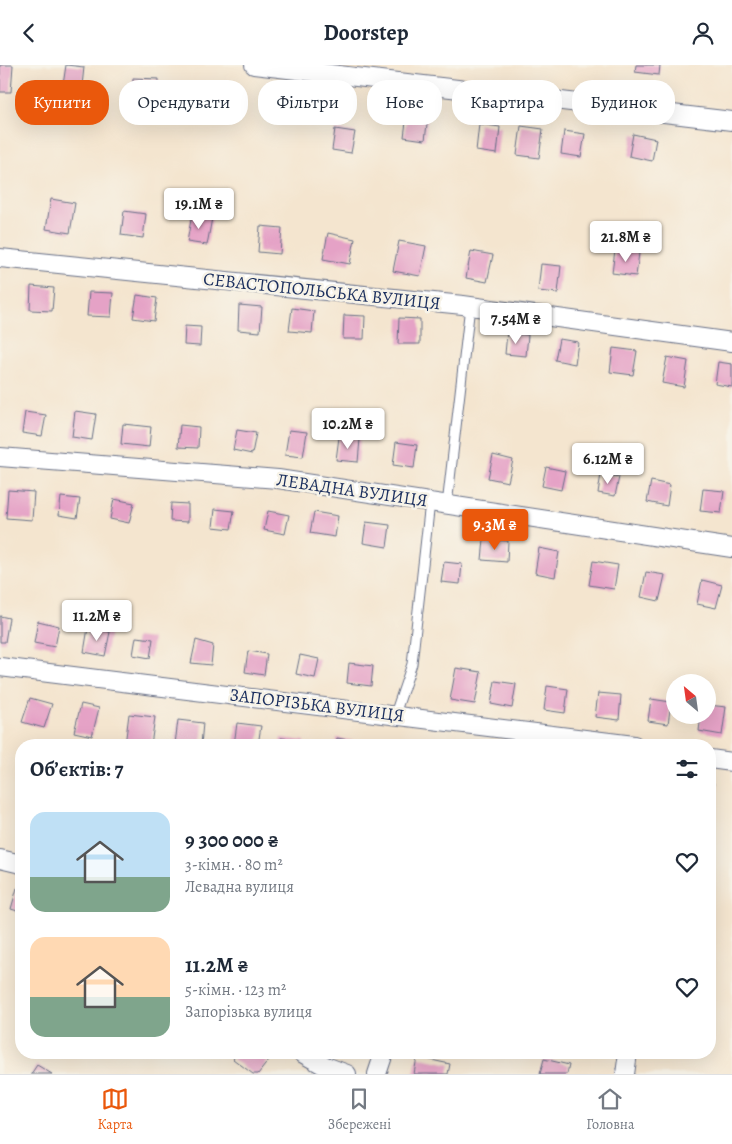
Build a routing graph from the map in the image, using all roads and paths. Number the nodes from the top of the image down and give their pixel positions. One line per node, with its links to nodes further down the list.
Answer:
1 (254, 65): 2 (street)
2 (732, 121)
3 (0, 258): 4 (street, СЕВАСТОПОЛЬСЬКА ВУЛИЦЯ)
4 (470, 306): 5 (street, СЕВАСТОПОЛЬСЬКА ВУЛИЦЯ); 7 (lane)
5 (732, 342)
6 (0, 457): 7 (street, ЛЕВАДНА ВУЛИЦЯ)
7 (439, 503): 8 (street, ЛЕВАДНА ВУЛИЦЯ); 10 (lane)
8 (732, 548)
9 (0, 667): 10 (street, ЗАПОРІЗЬКА ВУЛИЦЯ)
10 (395, 714): 11 (street, ЗАПОРІЗЬКА ВУЛИЦЯ)
11 (588, 739)
12 (716, 760): 13 (street)
13 (732, 762)
14 (0, 859): 15 (street)
15 (15, 863)
16 (312, 1059): 19 (street)
17 (382, 1059): 20 (street)
18 (627, 1059): 21 (street)
19 (347, 1074)
20 (377, 1074)
21 (625, 1074)

